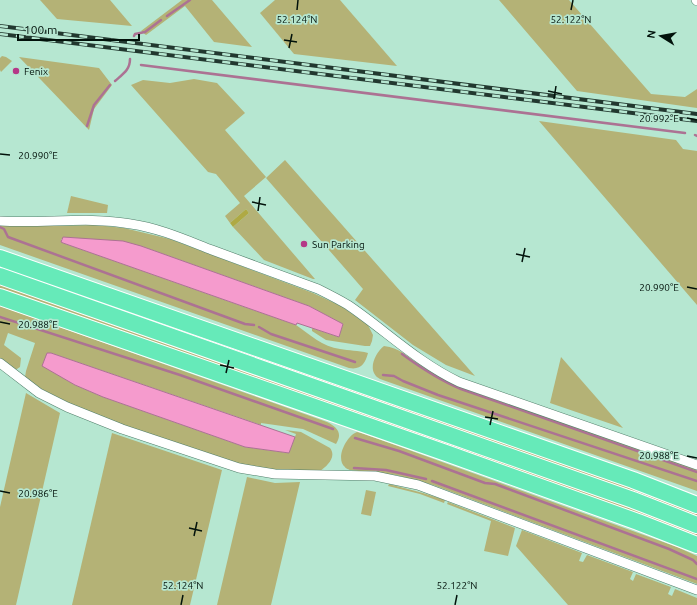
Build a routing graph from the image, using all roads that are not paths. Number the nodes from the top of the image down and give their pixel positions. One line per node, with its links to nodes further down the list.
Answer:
1 (0, 221): 6 (street)
2 (0, 258): 7 (highway)
3 (0, 276): 8 (highway)
4 (0, 297): 9 (highway)
5 (0, 363): 10 (street)
6 (697, 465)
7 (697, 505)
8 (697, 525)
9 (697, 545)
10 (697, 590)

